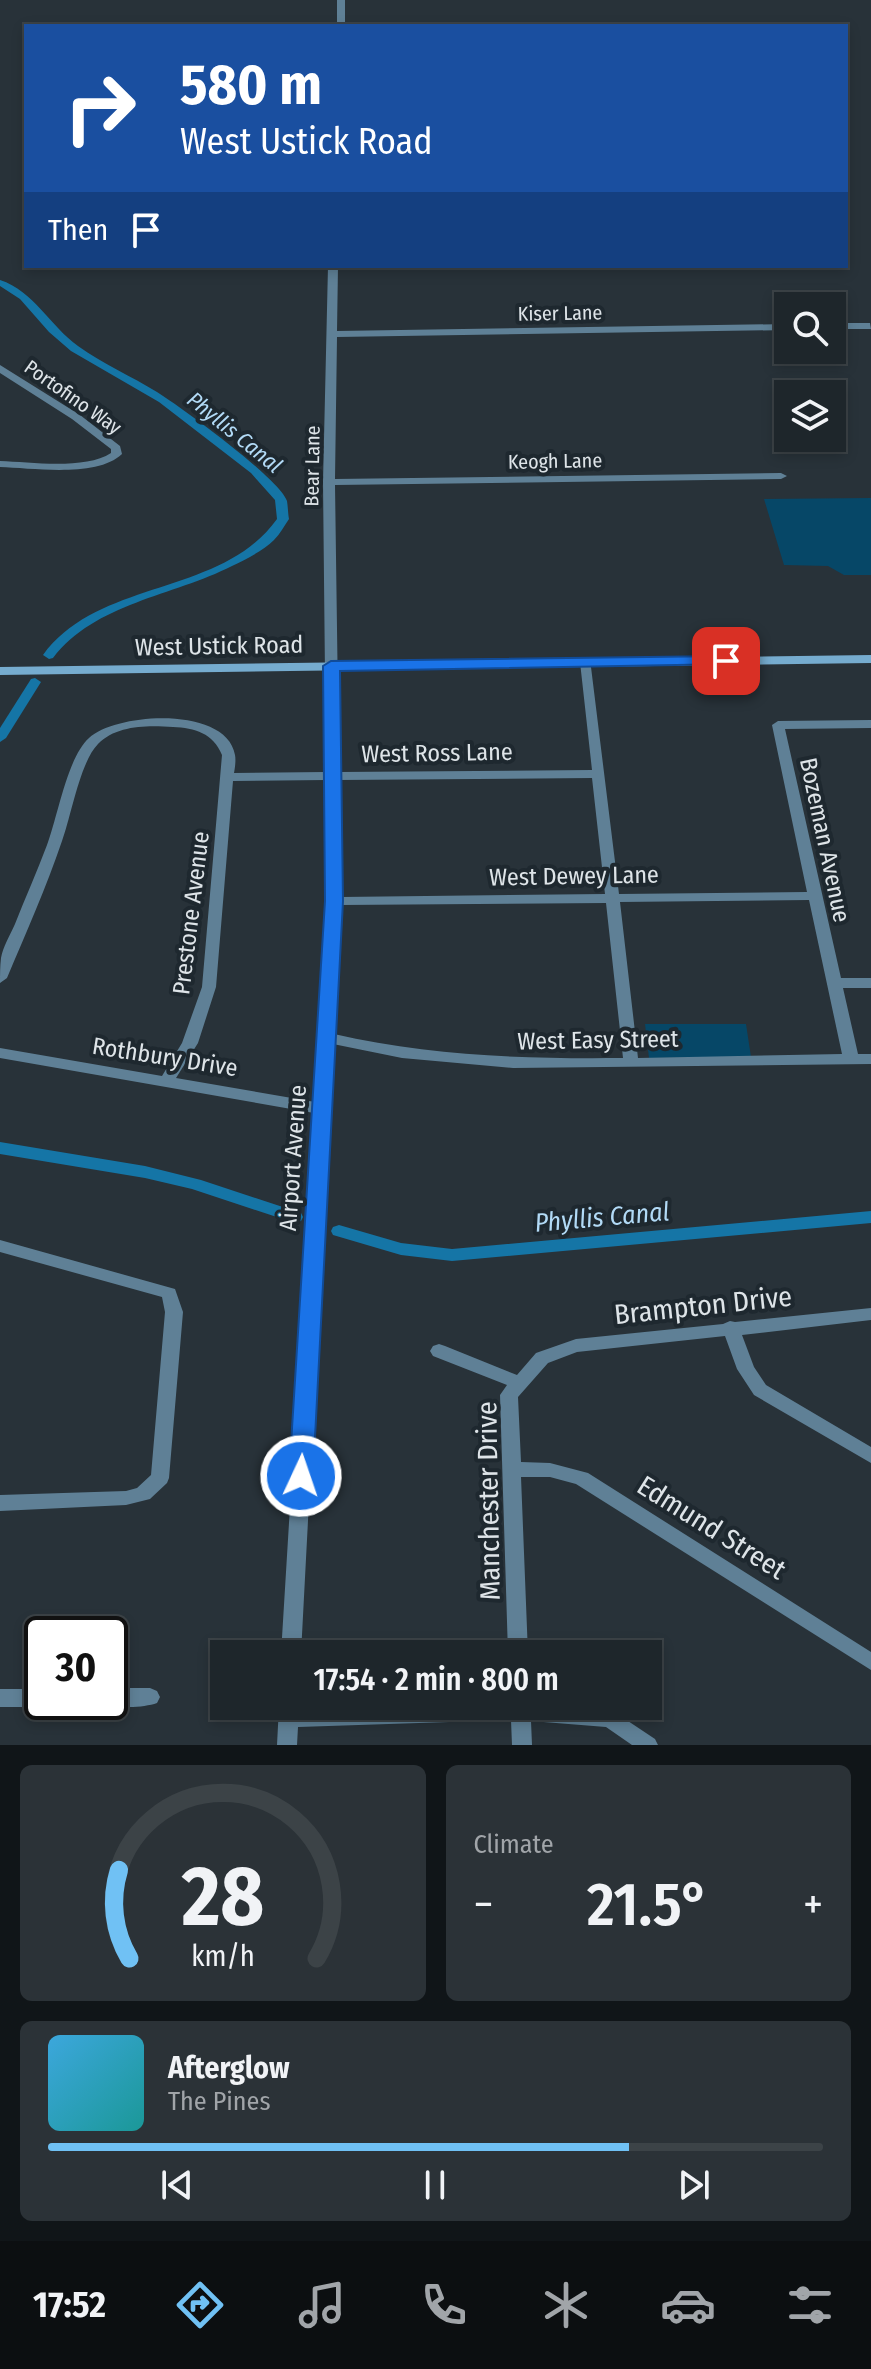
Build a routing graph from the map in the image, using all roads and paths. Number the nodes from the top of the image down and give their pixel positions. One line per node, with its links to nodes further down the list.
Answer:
1 (341, 0): 2 (street)
2 (341, 24)
3 (333, 268): 7 (street, Bear Lane)
4 (846, 326): 5 (street)
5 (870, 326)
6 (774, 327): 7 (street, Kiser Lane)
7 (333, 334): 11 (street, Bear Lane)
8 (0, 368): 9 (street, Portofino Way)
9 (0, 464)
10 (781, 476): 11 (street, Keogh Lane)
11 (329, 482): 14 (street, Bear Lane)
12 (871, 659): 13 (main road, West Ustick Road)
13 (586, 662): 14 (main road, West Ustick Road); 17 (street)
14 (331, 666): 15 (main road, West Ustick Road); 18 (street, Airport Avenue)
15 (0, 671)
16 (871, 724): 20 (street, Bozeman Avenue)
17 (599, 774): 18 (street, West Ross Lane); 21 (street)
18 (333, 776): 19 (street, West Ross Lane); 22 (street, Airport Avenue)
19 (229, 777): 23 (street, Prestone Avenue); 31 (street, Prestone Avenue)
20 (815, 896): 21 (street, West Dewey Lane); 24 (street, Bozeman Avenue)
21 (613, 898): 22 (street, West Dewey Lane); 30 (street)
22 (334, 901): 26 (street, Airport Avenue)
23 (0, 978)
24 (834, 983): 25 (street); 28 (street, Bozeman Avenue)
25 (871, 983)
26 (328, 1038): 30 (street, West Easy Street); 32 (street, Airport Avenue)
27 (0, 1053): 31 (street, Rothbury Drive)
28 (851, 1059): 29 (street, West Easy Street); 30 (street, West Easy Street)
29 (871, 1059)
30 (631, 1063)
31 (167, 1080): 32 (street, Rothbury Drive)
32 (322, 1109): 42 (street, Airport Avenue)
33 (0, 1246): 41 (street)
34 (871, 1314): 35 (street, Brampton Drive)
35 (730, 1327): 37 (street, Brampton Drive); 39 (street)
36 (439, 1351): 38 (street)
37 (542, 1358): 38 (street, Manchester Drive)
38 (519, 1383): 40 (street, Manchester Drive)
39 (871, 1456)
40 (513, 1469): 43 (street, Manchester Drive); 44 (street, Edmund Street)
41 (0, 1503)
42 (292, 1640)
43 (518, 1640)
44 (871, 1662)
45 (128, 1697): 46 (street)
46 (150, 1697)
47 (0, 1698): 48 (street)
48 (24, 1698)
49 (288, 1720): 52 (street)
50 (521, 1720): 53 (street)
51 (613, 1720): 54 (street)
52 (287, 1745)
53 (522, 1745)
54 (648, 1745)

